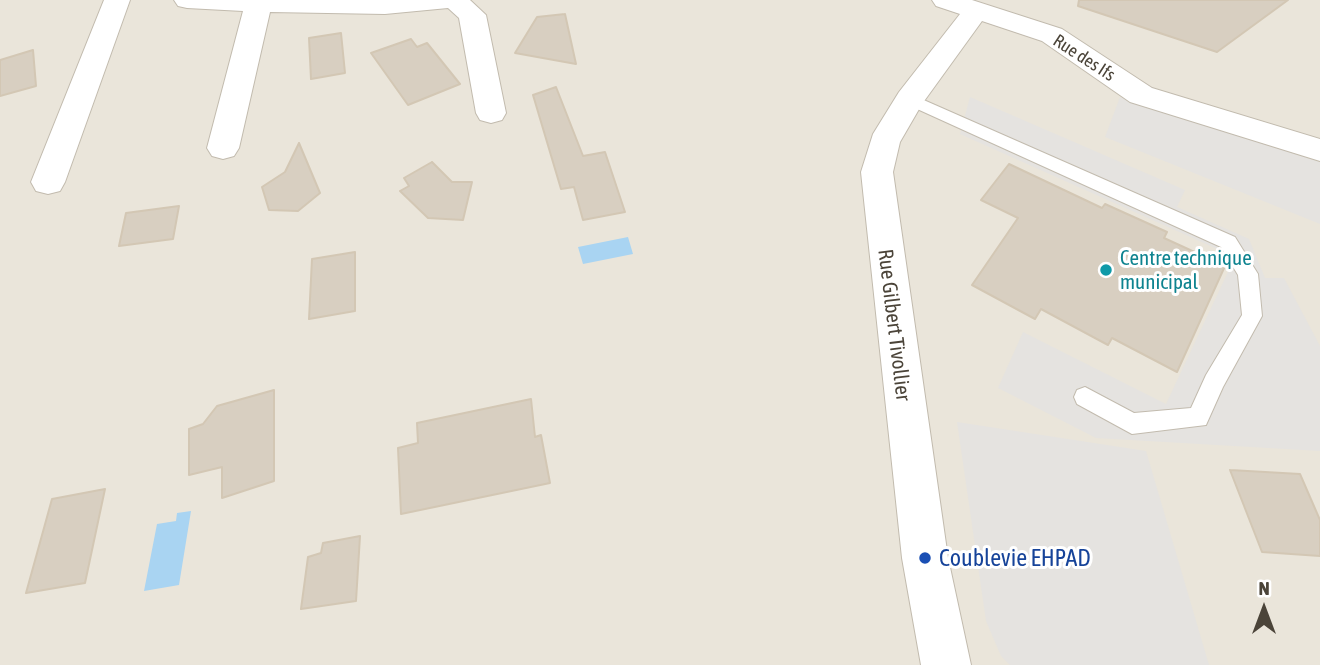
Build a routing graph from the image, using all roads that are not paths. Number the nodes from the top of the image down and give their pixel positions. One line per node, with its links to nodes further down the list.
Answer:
1 (117, 0): 10 (street)
2 (187, 0): 4 (street)
3 (452, 0): 4 (street); 7 (street)
4 (258, 4): 8 (street)
5 (960, 6): 6 (street, Rue Gilbert Tivollier); 9 (street, Rue des Ifs)
6 (910, 99): 11 (lane); 12 (street, Rue Gilbert Tivollier)
7 (491, 113)
8 (223, 148)
9 (1320, 150)
10 (48, 182)
11 (1084, 397)
12 (946, 665)

